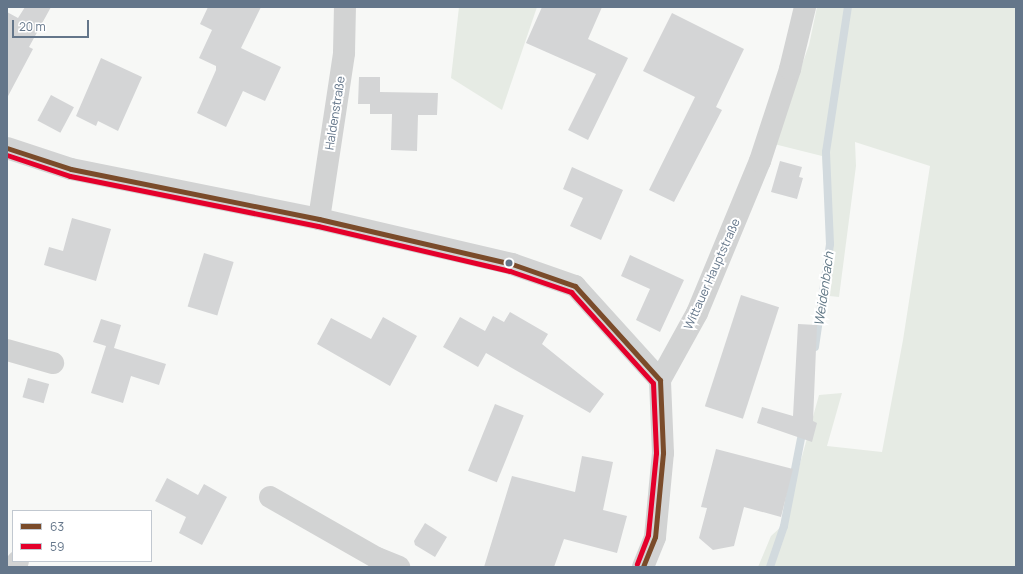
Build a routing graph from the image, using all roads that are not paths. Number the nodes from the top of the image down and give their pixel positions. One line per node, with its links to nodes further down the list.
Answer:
1 (345, 7): 4 (street, Haldenstraße)
2 (805, 7): 7 (street, Wittauer Hauptstraße)
3 (7, 148): 4 (street)
4 (319, 219): 7 (street)
5 (7, 350): 6 (street)
6 (53, 363)
7 (660, 380): 10 (street)
8 (270, 497): 9 (street)
9 (399, 567)
10 (643, 567)

